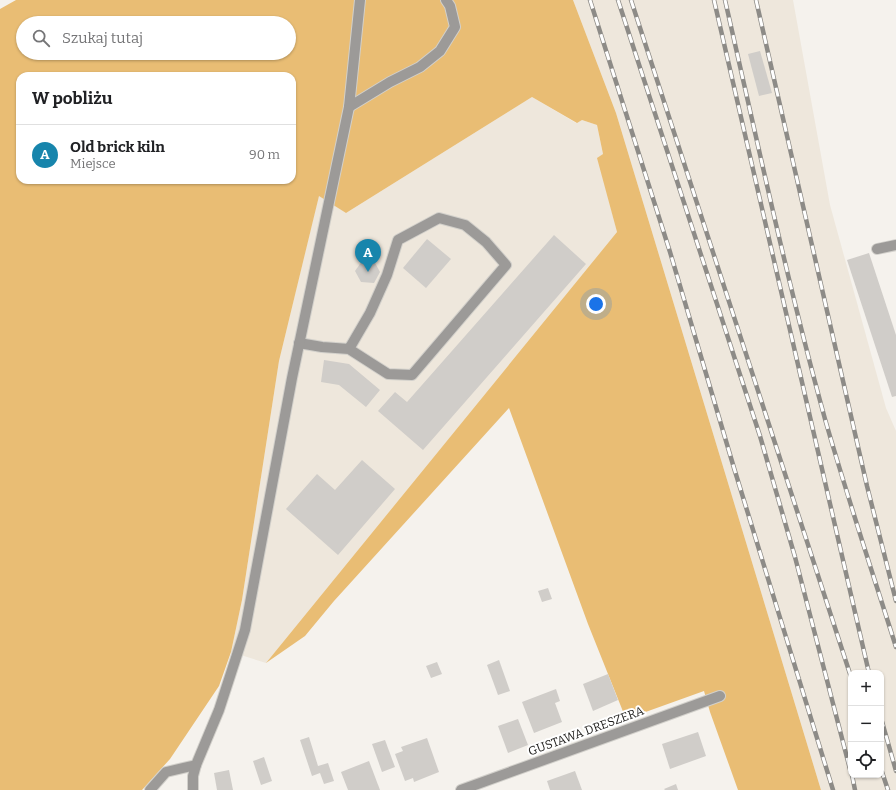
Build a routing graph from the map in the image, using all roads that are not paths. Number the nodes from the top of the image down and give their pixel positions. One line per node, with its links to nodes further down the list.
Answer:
1 (360, 0): 3 (street)
2 (446, 0): 3 (street)
3 (349, 108): 6 (street)
4 (896, 245): 5 (street)
5 (877, 249)
6 (299, 343): 7 (street); 9 (street)
7 (349, 349): 7 (street)
8 (720, 696): 12 (street, GUSTAWA DRESZERA)
9 (196, 765): 10 (street); 11 (street)
10 (150, 790)
11 (193, 790)
12 (461, 790)

